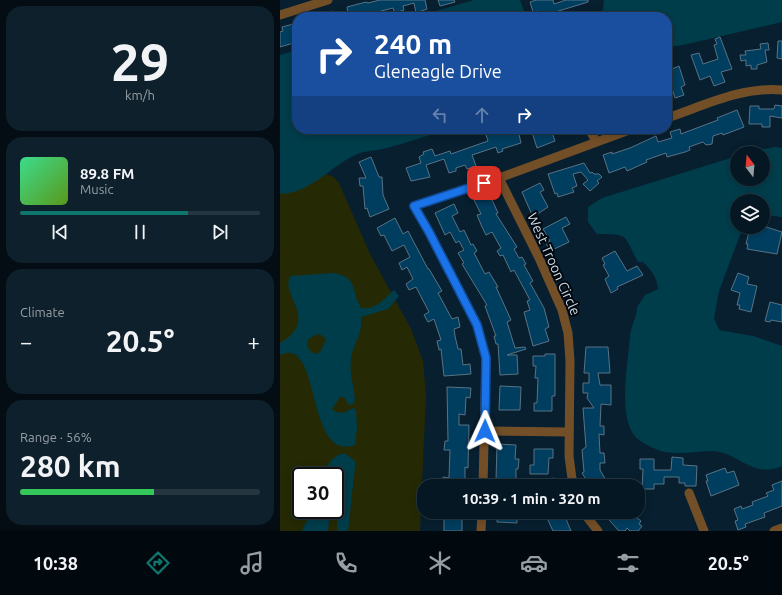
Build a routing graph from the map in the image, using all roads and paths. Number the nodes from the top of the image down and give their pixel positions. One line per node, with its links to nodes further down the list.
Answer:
1 (328, 0): 2 (street)
2 (280, 15)
3 (782, 90): 4 (street)
4 (672, 116)
5 (592, 134): 7 (street)
6 (617, 134): 7 (street)
7 (596, 141): 8 (street)
8 (498, 178): 9 (street); 10 (street, West Troon Circle)
9 (485, 431): 10 (street); 11 (street)
10 (569, 432): 12 (street, West Troon Circle)
11 (483, 479)
12 (572, 479)
13 (689, 493): 19 (street)
14 (482, 519): 17 (street)
15 (589, 519): 18 (street)
16 (782, 528): 20 (street)
17 (482, 531)
18 (598, 531)
19 (704, 531)
20 (774, 531)

